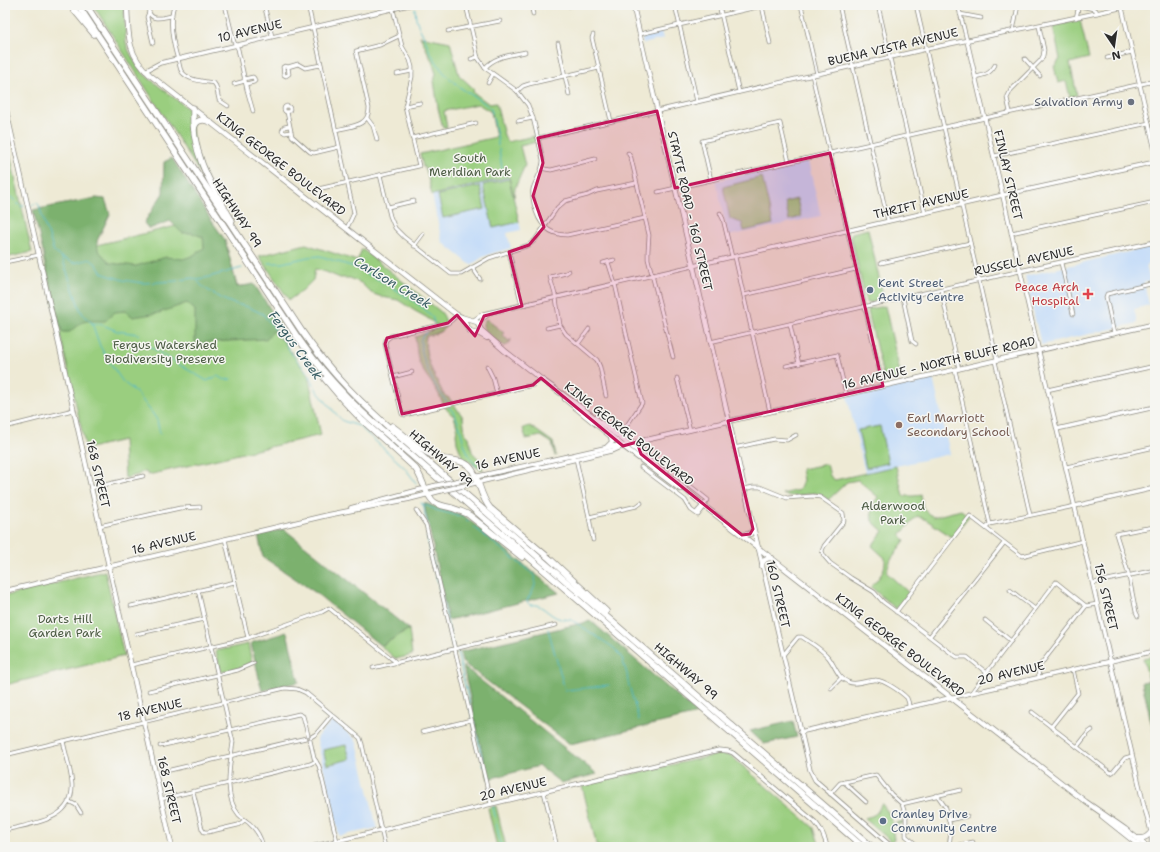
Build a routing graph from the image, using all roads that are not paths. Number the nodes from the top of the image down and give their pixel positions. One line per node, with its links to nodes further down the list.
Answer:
1 (70, 5): 83 (highway)
2 (78, 5): 83 (highway, HIGHWAY 99)
3 (86, 5): 65 (highway, HIGHWAY 99)
4 (89, 5): 65 (highway)
5 (127, 5): 69 (main road, KING GEORGE BOULEVARD)
6 (147, 5): 28 (street)
7 (174, 5): 33 (street)
8 (225, 5): 51 (street)
9 (264, 5): 45 (street)
10 (308, 5): 40 (street)
11 (409, 5): 26 (street, 10 AVENUE)
12 (466, 5): 38 (street)
13 (531, 5): 30 (street)
14 (633, 5): 43 (main road, STAYTE ROAD - 160 STREET)
15 (675, 5): 37 (street)
16 (719, 5): 32 (street)
17 (801, 5): 73 (street)
18 (839, 5): 63 (street)
19 (878, 5): 56 (street)
20 (916, 5): 52 (street)
21 (1018, 5): 41 (street)
22 (1077, 5): 29 (street); 35 (street)
23 (1134, 5): 27 (street, BUENA VISTA AVENUE)
24 (764, 6): 32 (street); 50 (street)
25 (959, 6): 31 (street, FINLAY STREET)
26 (392, 7): 40 (street, 10 AVENUE); 46 (street)
27 (1122, 8): 29 (street, BUENA VISTA AVENUE); 54 (street)
28 (149, 12): 33 (street); 48 (street)
29 (1097, 13): 35 (street, BUENA VISTA AVENUE)
30 (533, 14)
31 (960, 14): 34 (street); 47 (street, FINLAY STREET)
32 (722, 15): 37 (street); 85 (street)
33 (172, 16): 58 (street)
34 (981, 18)
35 (1076, 18): 39 (street, BUENA VISTA AVENUE)
36 (500, 21): 38 (street)
37 (680, 25): 43 (street); 87 (street)
38 (471, 26): 42 (street); 55 (street)
39 (1038, 26): 41 (street, BUENA VISTA AVENUE); 68 (street)
40 (313, 27): 45 (street, 10 AVENUE); 61 (street)
41 (1013, 31): 47 (street, BUENA VISTA AVENUE)
42 (448, 32)
43 (640, 34): 93 (main road, STAYTE ROAD - 160 STREET)
44 (593, 35): 67 (street)
45 (272, 36): 51 (street, 10 AVENUE)
46 (399, 36): 70 (street); 97 (street)
47 (967, 41): 52 (street, BUENA VISTA AVENUE); 77 (street, FINLAY STREET)
48 (153, 43)
49 (558, 43): 74 (street)
50 (770, 43)
51 (236, 45): 58 (street, 10 AVENUE); 78 (street)
52 (926, 49): 56 (street, BUENA VISTA AVENUE); 106 (street)
53 (525, 52): 66 (street)
54 (1132, 52): 57 (street); 82 (street)
55 (478, 57): 59 (street); 66 (street)
56 (890, 58): 63 (street, BUENA VISTA AVENUE); 110 (street)
57 (1107, 58)
58 (177, 59): 69 (street, 10 AVENUE); 90 (street)
59 (471, 59)
60 (1026, 59): 68 (street)
61 (321, 65): 64 (street); 107 (street)
62 (995, 65): 77 (street)
63 (853, 66): 73 (street, BUENA VISTA AVENUE); 114 (street)
64 (288, 67)
65 (128, 68): 160 (highway, HIGHWAY 99)
66 (485, 68): 72 (street)
67 (599, 68): 74 (street); 101 (street)
68 (1033, 68): 76 (street); 96 (street)
69 (145, 71): 92 (main road, KING GEORGE BOULEVARD)
70 (412, 71): 71 (street); 91 (street)
71 (397, 74)
72 (493, 74): 80 (street); 84 (street)
73 (817, 74): 75 (street, BUENA VISTA AVENUE)
74 (565, 75): 84 (street); 86 (street)
75 (812, 75): 85 (street, BUENA VISTA AVENUE); 118 (street)
76 (1040, 76)
77 (976, 77): 99 (street, FINLAY STREET)
78 (245, 81): 81 (street); 94 (street)
79 (1155, 81): 82 (street)
80 (488, 83)
81 (234, 84)
82 (1140, 84): 96 (street); 104 (street)
83 (134, 89): 178 (highway, HIGHWAY 99)
84 (517, 91): 98 (street)
85 (739, 92): 87 (street, BUENA VISTA AVENUE)
86 (569, 95)
87 (697, 102): 93 (street, BUENA VISTA AVENUE)
88 (420, 103): 91 (street)
89 (5, 105): 149 (main road, 168 STREET)
90 (228, 106)
91 (405, 106): 111 (street)
92 (193, 108): 102 (main road, KING GEORGE BOULEVARD); 109 (highway)
93 (657, 111): 101 (street); 128 (main road, STAYTE ROAD - 160 STREET)
94 (253, 112)
95 (287, 112): 105 (street)
96 (1010, 112): 99 (street)
97 (367, 118): 107 (street); 113 (street)
98 (533, 118): 100 (street); 112 (street)
99 (985, 118): 106 (street); 119 (street, FINLAY STREET)
100 (518, 121)
101 (611, 121): 112 (street)
102 (210, 122): 109 (highway); 141 (main road, KING GEORGE BOULEVARD)
103 (476, 123): 111 (street)
104 (1149, 123): 116 (street); 119 (street)
105 (289, 126): 108 (street); 108 (street)
106 (943, 127): 110 (street); 134 (street)
107 (336, 130): 115 (street)
108 (291, 132): 115 (street)
109 (194, 135): 160 (highway)
110 (908, 135): 114 (street); 137 (street)
111 (412, 138): 124 (street)
112 (538, 138): 123 (street)
113 (377, 140)
114 (871, 144): 118 (street); 139 (street)
115 (339, 147): 126 (street)
116 (1155, 150)
117 (628, 153): 127 (street)
118 (830, 153): 121 (street); 142 (street)
119 (994, 156): 131 (street, FINLAY STREET)
120 (595, 159): 123 (street)
121 (789, 162): 125 (street); 125 (street)
122 (1155, 162): 131 (street, THRIFT AVENUE)
123 (542, 167): 140 (street)
124 (380, 175): 126 (street); 135 (street)
125 (711, 180): 128 (street)
126 (348, 183): 129 (street); 141 (street)
127 (636, 183): 138 (street); 140 (street)
128 (675, 188): 130 (street); 157 (main road, STAYTE ROAD - 160 STREET)
129 (318, 190)
130 (658, 192)
131 (1003, 195): 134 (street, THRIFT AVENUE); 143 (street, FINLAY STREET)
132 (414, 201): 135 (street)
133 (1155, 202): 143 (street)
134 (961, 205): 137 (street, THRIFT AVENUE); 146 (street)
135 (388, 207): 147 (street)
136 (720, 213): 150 (street)
137 (925, 213): 139 (street, THRIFT AVENUE)
138 (645, 218): 140 (street); 163 (street)
139 (888, 222): 142 (street, THRIFT AVENUE)
140 (544, 226): 148 (street)
141 (347, 228): 176 (main road, KING GEORGE BOULEVARD)
142 (847, 231): 150 (street, THRIFT AVENUE); 159 (street)
143 (1011, 233): 162 (street, FINLAY STREET)
144 (424, 234): 147 (street)
145 (1155, 242): 156 (street, RUSSELL AVENUE)
146 (970, 243): 155 (street); 165 (street)
147 (414, 246): 158 (street)
148 (509, 252): 158 (street); 172 (street)
149 (39, 255): 152 (street); 212 (main road, 168 STREET)
150 (733, 257): 157 (street, THRIFT AVENUE); 169 (street)
151 (614, 260): 153 (street)
152 (5, 262)
153 (608, 262): 154 (street); 167 (street)
154 (603, 263)
155 (880, 263)
156 (1061, 263): 162 (street, RUSSELL AVENUE); 175 (street)
157 (693, 266): 163 (street, THRIFT AVENUE); 189 (main road, STAYTE ROAD - 160 STREET)
158 (472, 267): 164 (street)
159 (856, 269): 169 (street); 173 (street)
160 (260, 270): 205 (highway, HIGHWAY 99)
161 (569, 271): 170 (street)
162 (1020, 271): 165 (street, RUSSELL AVENUE); 193 (street, FINLAY STREET)
163 (653, 275): 167 (street, THRIFT AVENUE); 194 (street)
164 (480, 279)
165 (978, 281): 168 (street, RUSSELL AVENUE); 195 (street)
166 (1155, 283): 188 (street)
167 (615, 284): 170 (street, THRIFT AVENUE); 216 (street)
168 (941, 290): 171 (street, RUSSELL AVENUE); 200 (street)
169 (744, 294): 187 (street)
170 (556, 298): 172 (street, THRIFT AVENUE); 183 (street)
171 (903, 298): 173 (street, RUSSELL AVENUE); 191 (street)
172 (522, 306): 174 (street, THRIFT AVENUE)
173 (864, 307): 179 (street, RUSSELL AVENUE); 206 (street)
174 (490, 313): 177 (street, THRIFT AVENUE); 182 (street)
175 (1073, 314)
176 (459, 316): 177 (main road, KING GEORGE BOULEVARD); 181 (main road, KING GEORGE BOULEVARD); 202 (street)
177 (473, 320): 181 (main road); 182 (main road)
178 (287, 321): 240 (highway); 269 (highway, HIGHWAY 99)
179 (790, 324): 187 (street, RUSSELL AVENUE); 196 (street)
180 (1155, 324): 188 (main road, 16 AVENUE - NORTH BLUFF ROAD)
181 (468, 326): 186 (main road)
182 (480, 326): 186 (main road); 192 (main road, KING GEORGE BOULEVARD)
183 (560, 326): 184 (street); 190 (street)
184 (547, 328)
185 (590, 329): 190 (street)
186 (474, 332): 192 (main road, KING GEORGE BOULEVARD)
187 (752, 333): 189 (street, RUSSELL AVENUE); 213 (street)
188 (1114, 334): 193 (main road, 16 AVENUE - NORTH BLUFF ROAD)
189 (710, 342): 214 (main road, STAYTE ROAD - 160 STREET)
190 (578, 344): 210 (street)
191 (916, 344)
192 (505, 350): 204 (main road, KING GEORGE BOULEVARD)
193 (1038, 351): 195 (main road, 16 AVENUE - NORTH BLUFF ROAD); 207 (street, 156 STREET)
194 (673, 357)
195 (996, 361): 200 (main road, 16 AVENUE - NORTH BLUFF ROAD); 246 (street)
196 (799, 364): 198 (street); 209 (street)
197 (487, 366): 208 (street)
198 (786, 366)
199 (1155, 366): 207 (street)
200 (957, 370): 206 (main road, 16 AVENUE - NORTH BLUFF ROAD); 248 (street)
201 (412, 372): 202 (street)
202 (393, 377): 208 (street)
203 (677, 378): 218 (street)
204 (543, 380): 208 (street); 220 (main road, KING GEORGE BOULEVARD); 222 (main road, KING GEORGE BOULEVARD)
205 (344, 386): 234 (highway); 289 (highway, HIGHWAY 99)
206 (882, 386): 209 (main road, 16 AVENUE - NORTH BLUFF ROAD)
207 (1048, 390): 217 (street, 156 STREET)
208 (497, 394)
209 (846, 394): 213 (main road, 16 AVENUE - NORTH BLUFF ROAD)
210 (606, 396)
211 (1155, 407): 217 (street)
212 (73, 410): 215 (street); 237 (main road, 168 STREET)
213 (770, 412): 214 (main road, 16 AVENUE - NORTH BLUFF ROAD)
214 (728, 421): 218 (main road, 16 AVENUE); 225 (main road, 160 STREET)
215 (5, 427)
216 (625, 428)
217 (1057, 429): 231 (street, 156 STREET)
218 (690, 430): 221 (main road, 16 AVENUE)
219 (796, 435): 225 (street)
220 (612, 436): 222 (main road, KING GEORGE BOULEVARD); 223 (main road)
221 (646, 440): 222 (main road, 16 AVENUE); 227 (main road)
222 (626, 445): 223 (main road, 16 AVENUE); 227 (main road, KING GEORGE BOULEVARD); 228 (main road, 16 AVENUE); 242 (main road, KING GEORGE BOULEVARD)
223 (607, 447): 226 (main road, 16 AVENUE)
224 (1155, 447): 231 (street)
225 (734, 448): 239 (main road, 160 STREET)
226 (580, 454): 228 (main road); 229 (main road, 16 AVENUE)
227 (641, 454): 242 (main road, KING GEORGE BOULEVARD)
228 (576, 459): 232 (main road, 16 AVENUE); 247 (street)
229 (538, 463): 232 (main road); 234 (main road, 16 AVENUE)
230 (641, 467): 242 (street)
231 (1066, 468): 243 (street, 156 STREET)
232 (527, 470): 236 (main road, 16 AVENUE)
233 (143, 476): 237 (street)
234 (475, 476): 236 (highway); 240 (main road, 16 AVENUE, bridge)
235 (684, 481): 242 (street)
236 (478, 482): 240 (main road, 16 AVENUE, bridge); 289 (highway)
237 (91, 488): 249 (main road, 168 STREET)
238 (1155, 488): 243 (street)
239 (744, 489): 252 (main road, 160 STREET); 274 (street)
240 (426, 492): 254 (main road, 16 AVENUE); 269 (highway)
241 (641, 503): 247 (street)
242 (703, 505): 253 (main road, KING GEORGE BOULEVARD)
243 (1075, 506): 246 (street); 256 (street, 156 STREET)
244 (200, 507): 249 (street)
245 (416, 510): 286 (street)
246 (1030, 515): 248 (street)
247 (589, 517): 255 (street)
248 (990, 524): 251 (street)
249 (99, 526): 260 (main road, 168 STREET)
250 (1155, 527): 263 (street)
251 (986, 528): 257 (street); 274 (street)
252 (754, 529): 253 (main road); 258 (main road, 160 STREET)
253 (742, 535): 258 (main road, KING GEORGE BOULEVARD)
254 (226, 539): 260 (main road, 16 AVENUE); 264 (street)
255 (593, 540)
256 (1083, 541): 257 (street); 265 (street, 156 STREET)
257 (1004, 543): 280 (street)
258 (758, 547): 259 (main road, KING GEORGE BOULEVARD); 261 (street, 160 STREET)
259 (772, 558): 261 (main road); 303 (main road, KING GEORGE BOULEVARD)
260 (108, 566): 268 (main road, 16 AVENUE); 293 (main road, 168 STREET)
261 (762, 566): 283 (street, 160 STREET)
262 (1155, 570): 263 (street)
263 (1128, 576): 265 (street); 275 (street)
264 (235, 582): 266 (street); 281 (street)
265 (1093, 584): 270 (street, 156 STREET)
266 (198, 590): 271 (street); 276 (street)
267 (1010, 590): 273 (street)
268 (5, 591)
269 (579, 602): 356 (highway, HIGHWAY 99)
270 (1097, 604): 272 (street); 290 (street, 156 STREET)
271 (131, 606)
272 (1086, 606): 273 (street); 298 (street)
273 (1035, 609): 282 (street)
274 (896, 612): 280 (street)
275 (1138, 616)
276 (204, 618): 279 (street); 284 (street)
277 (984, 620): 282 (street)
278 (556, 625): 286 (street)
279 (136, 634)
280 (930, 636): 296 (street)
281 (248, 638): 284 (street); 291 (street)
282 (1011, 641): 296 (street)
283 (779, 642): 285 (street); 288 (street, 160 STREET)
284 (211, 646): 293 (street); 297 (street)
285 (789, 647): 288 (street); 299 (street)
286 (455, 650): 291 (street); 308 (street)
287 (1155, 651): 290 (street, 20 AVENUE)
288 (782, 656): 314 (street, 160 STREET)
289 (658, 661): 357 (highway, HIGHWAY 99)
290 (1110, 661): 295 (street, 20 AVENUE); 321 (street, 156 STREET)
291 (397, 662): 294 (street)
292 (254, 663): 297 (street)
293 (131, 665): 309 (main road, 168 STREET)
294 (373, 668)
295 (1073, 670): 298 (street, 20 AVENUE); 310 (street)
296 (987, 672): 302 (street)
297 (217, 675): 301 (street); 304 (street)
298 (1039, 677): 302 (street, 20 AVENUE)
299 (841, 678): 300 (street); 305 (street)
300 (831, 688)
301 (149, 691)
302 (971, 692): 303 (street, 20 AVENUE)
303 (951, 697): 305 (street, 20 AVENUE); 334 (main road, KING GEORGE BOULEVARD)
304 (224, 703): 307 (street, 18 AVENUE); 309 (street, 18 AVENUE); 311 (street)
305 (910, 707): 314 (street, 20 AVENUE)
306 (1032, 712): 310 (street)
307 (332, 715): 315 (street); 343 (street)
308 (471, 720): 313 (street); 335 (street)
309 (143, 722): 316 (street, 18 AVENUE); 331 (main road, 168 STREET)
310 (1051, 727): 318 (street)
311 (230, 729): 315 (street); 317 (street); 320 (street)
312 (1092, 730): 318 (street)
313 (422, 732)
314 (800, 732): 329 (street, 160 STREET)
315 (309, 737): 320 (street); 322 (street)
316 (63, 741): 319 (street, 18 AVENUE); 332 (street)
317 (160, 746)
318 (1077, 747): 321 (street)
319 (5, 755)
320 (231, 756): 323 (street); 325 (street)
321 (1132, 756): 345 (street, 156 STREET)
322 (316, 761): 325 (street); 347 (street)
323 (166, 771)
324 (844, 782): 329 (street); 333 (street); 336 (street)
325 (229, 783): 327 (street); 339 (street)
326 (961, 790): 330 (street)
327 (193, 791): 331 (street); 339 (street)
328 (544, 792): 335 (street, 20 AVENUE); 354 (street); 355 (street, 20 AVENUE)
329 (830, 794): 358 (street)
330 (937, 795): 336 (street); 340 (street)
331 (161, 798): 349 (main road, 168 STREET)
332 (68, 801): 337 (street); 342 (street)
333 (866, 802)
334 (1086, 802): 346 (main road, KING GEORGE BOULEVARD); 361 (main road, KING GEORGE BOULEVARD)
335 (491, 804): 343 (street, 20 AVENUE)
336 (902, 804): 344 (street)
337 (81, 813)
338 (967, 816): 340 (street)
339 (245, 820): 350 (street)
340 (949, 820): 360 (street)
341 (921, 827): 344 (street)
342 (6, 830)
343 (382, 830): 347 (street, 20 AVENUE); 353 (street)
344 (906, 830): 359 (street)
345 (1152, 831): 346 (main road); 362 (street, 156 STREET)
346 (1137, 838): 362 (main road, KING GEORGE BOULEVARD)
347 (335, 842): 351 (street, 20 AVENUE); 352 (street)
348 (973, 842): 360 (street)
349 (172, 847)
350 (263, 847)
351 (312, 847)
352 (334, 847)
353 (385, 847)
354 (557, 847)
355 (827, 847)
356 (863, 847)
357 (872, 847)
358 (892, 847)
359 (919, 847)
360 (948, 847)
361 (1141, 847)
362 (1150, 847)

